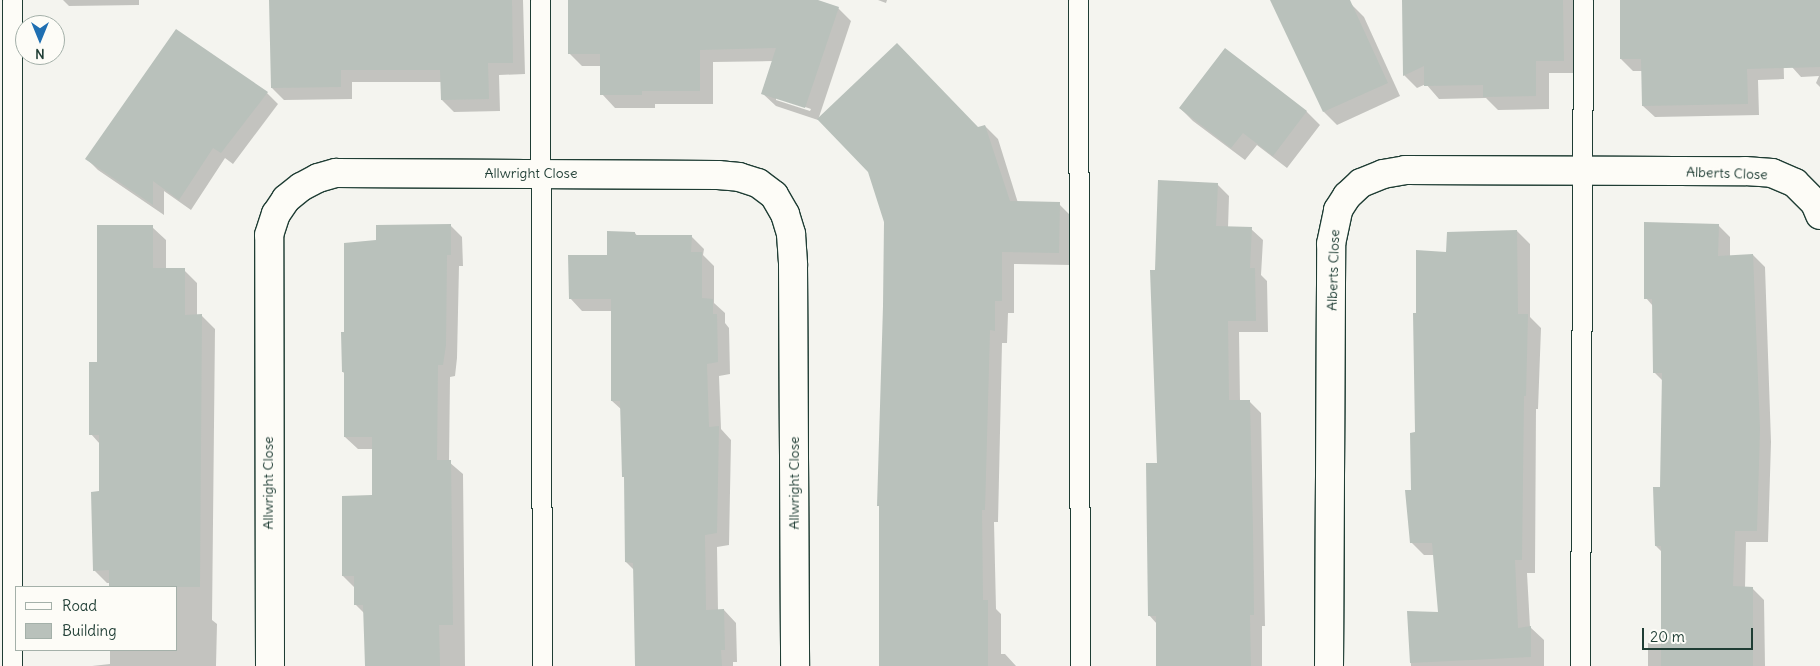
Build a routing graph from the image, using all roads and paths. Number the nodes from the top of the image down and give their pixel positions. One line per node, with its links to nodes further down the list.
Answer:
1 (12, 0): 8 (lane)
2 (540, 0): 6 (lane)
3 (1078, 0): 12 (lane)
4 (1583, 0): 5 (lane)
5 (1582, 171): 7 (street, Alberts Close); 13 (street, Alberts Close); 14 (lane)
6 (539, 173): 9 (street, Allwright Close); 10 (lane); 11 (street, Allwright Close)
7 (1820, 215)
8 (12, 666)
9 (270, 666)
10 (542, 666)
11 (795, 666)
12 (1080, 666)
13 (1329, 666)
14 (1580, 666)

